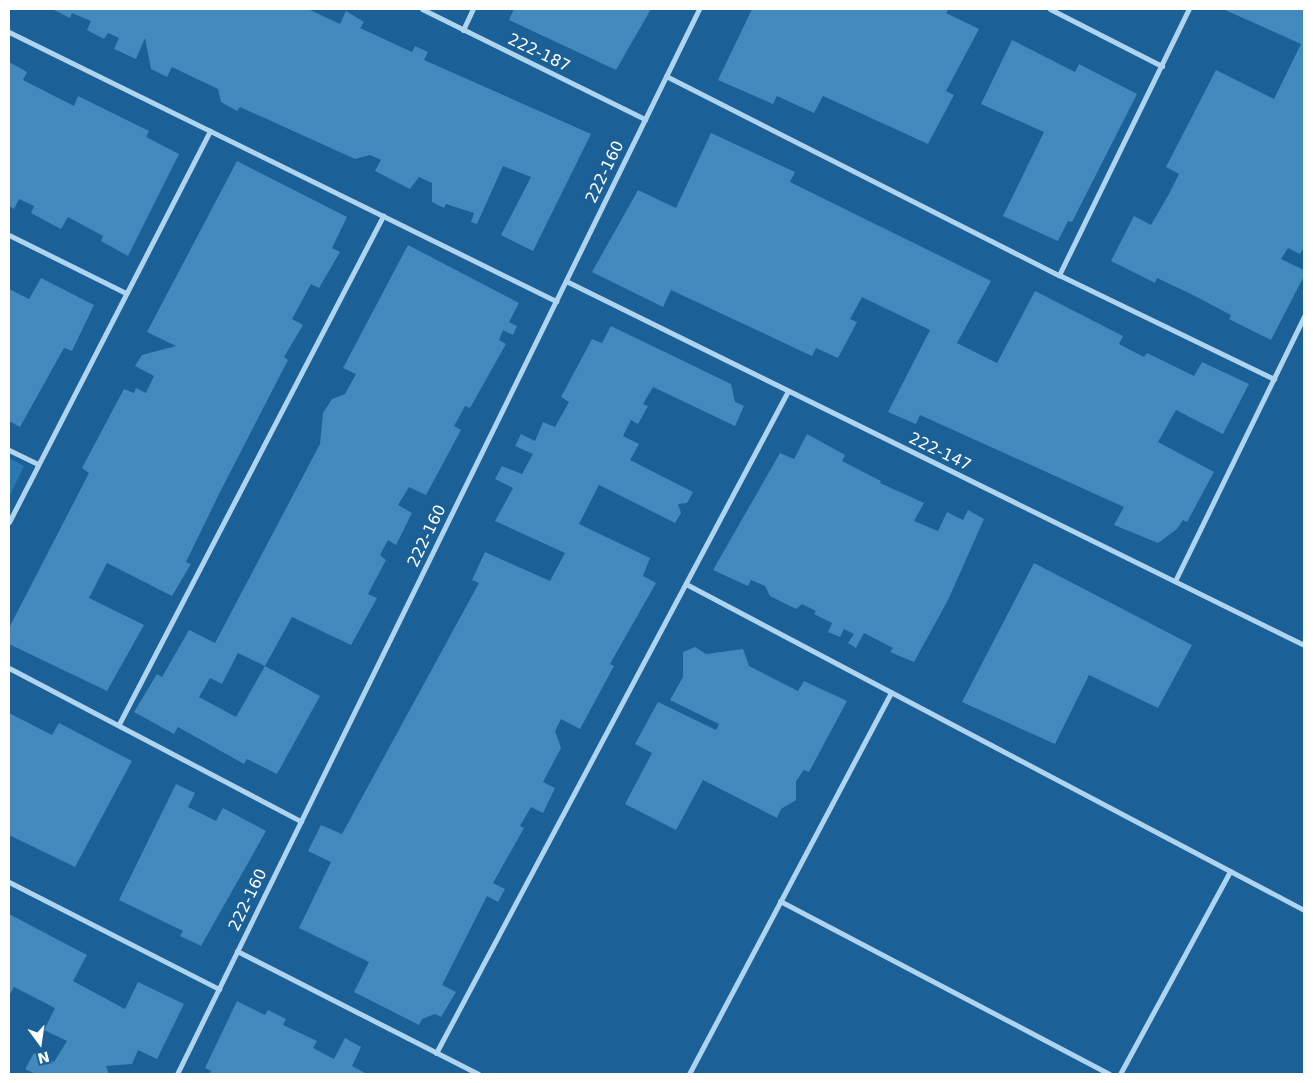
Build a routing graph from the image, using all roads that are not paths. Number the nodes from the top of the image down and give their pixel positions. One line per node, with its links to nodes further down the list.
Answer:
1 (422, 9): 6 (street, 222-187)
2 (473, 9): 6 (street)
3 (699, 9): 9 (street, 222-160)
4 (1050, 9): 8 (street)
5 (1189, 9): 8 (street)
6 (463, 30): 10 (street, 222-187)
7 (9, 32): 11 (street)
8 (1162, 66): 14 (street)
9 (666, 76): 10 (street, 222-160); 14 (street)
10 (645, 119): 15 (street, 222-160)
11 (210, 131): 12 (street); 16 (street)
12 (383, 216): 17 (street); 29 (street)
13 (9, 235): 16 (street)
14 (1059, 275): 19 (street)
15 (566, 282): 17 (street, 222-160); 20 (street, 222-147)
16 (126, 293): 22 (street)
17 (556, 301): 30 (street, 222-160)
18 (1304, 316): 19 (street)
19 (1274, 380): 24 (street)
20 (788, 391): 24 (street, 222-147); 25 (street)
21 (9, 450): 22 (street)
22 (38, 464): 23 (street)
23 (9, 522)
24 (1175, 581): 26 (street, 222-147)
25 (686, 584): 28 (street); 37 (street)
26 (1304, 644)
27 (9, 668): 29 (street)
28 (890, 692): 31 (street); 33 (street)
29 (119, 724): 30 (street)
30 (301, 821): 35 (street, 222-160)
31 (1230, 871): 34 (street); 42 (street)
32 (9, 882): 36 (street)
33 (780, 901): 40 (street); 41 (street)
34 (1304, 910)
35 (237, 951): 36 (street, 222-160); 37 (street)
36 (218, 989): 38 (street, 222-160)
37 (436, 1052): 39 (street)
38 (177, 1074)
39 (478, 1074)
40 (689, 1074)
41 (1109, 1074)
42 (1120, 1074)

